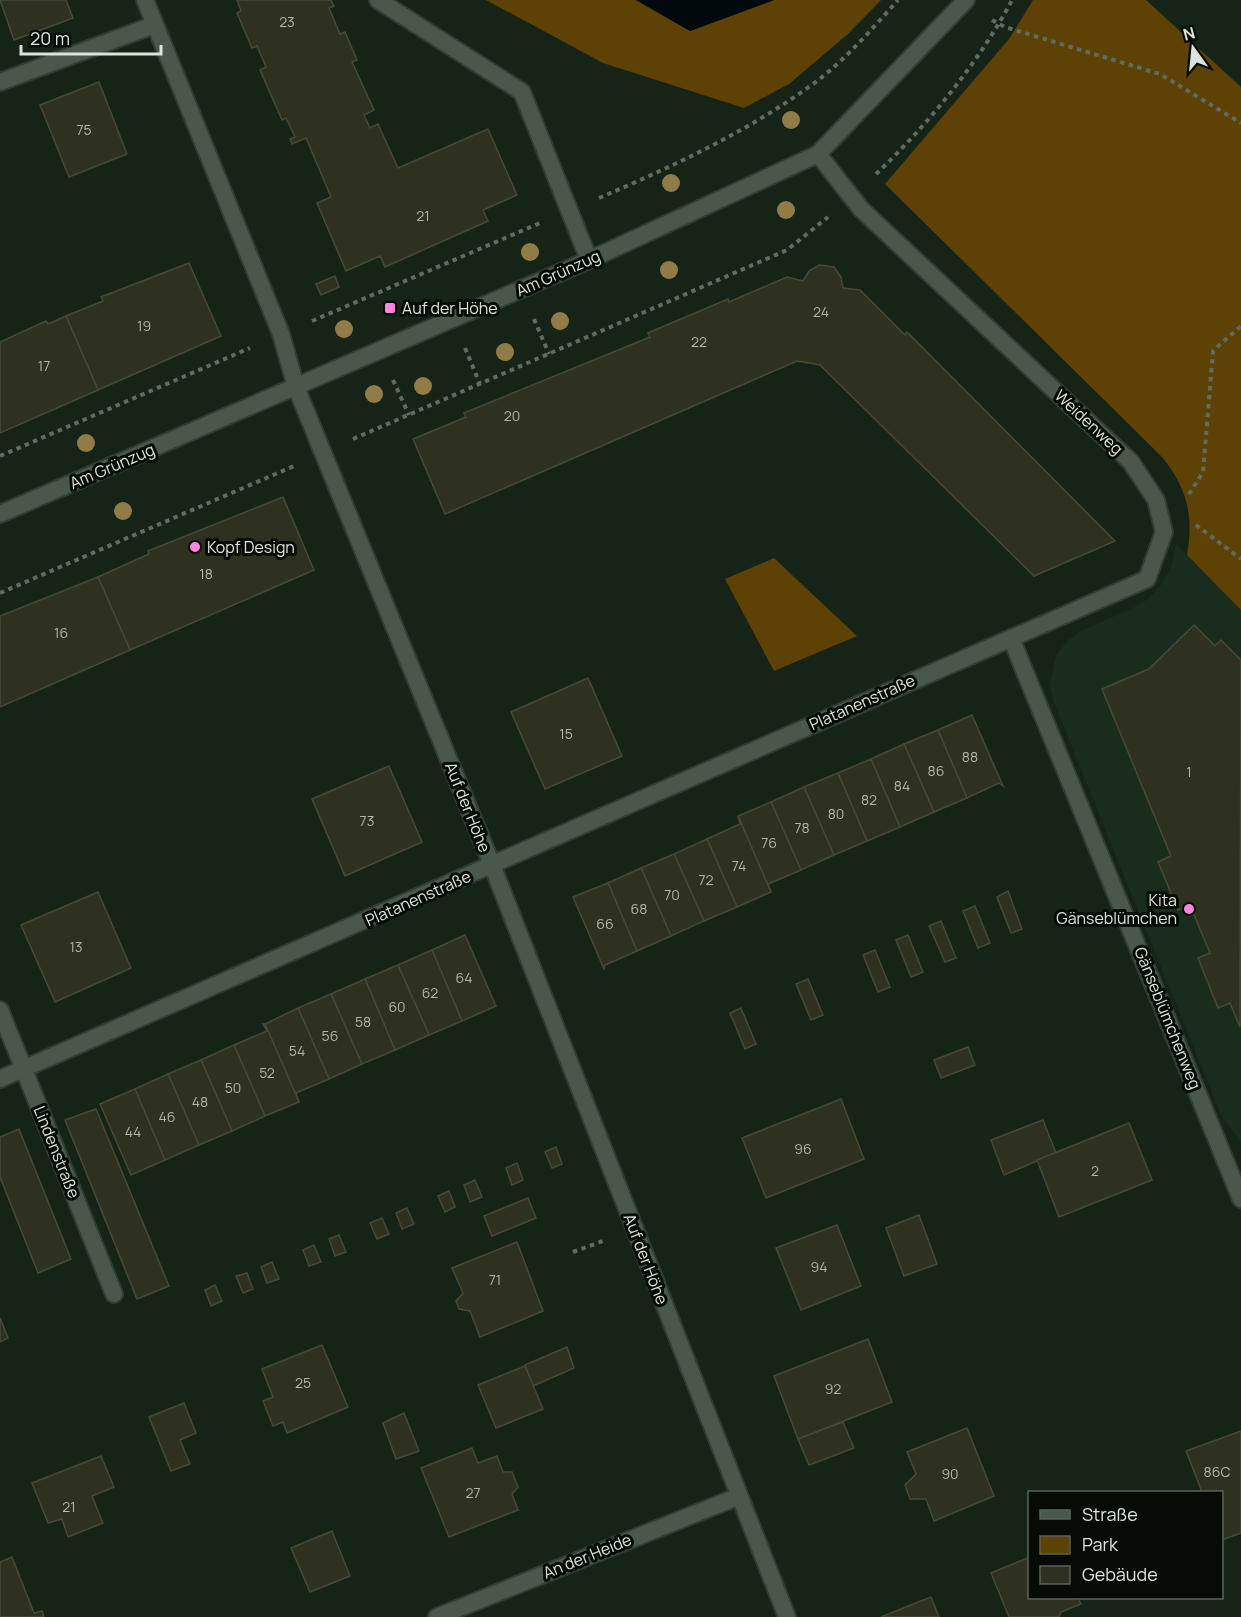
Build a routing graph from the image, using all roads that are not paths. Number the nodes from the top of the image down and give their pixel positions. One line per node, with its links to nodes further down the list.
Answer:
1 (145, 0): 4 (street, Auf der Höhe)
2 (378, 0): 7 (street)
3 (964, 2): 6 (street, Am Grünzug)
4 (154, 25): 5 (street); 8 (street, Auf der Höhe)
5 (0, 82)
6 (818, 154): 7 (street, Am Grünzug); 10 (street, Weidenweg)
7 (589, 260): 8 (street, Am Grünzug)
8 (296, 387): 9 (street, Am Grünzug); 11 (street, Auf der Höhe)
9 (0, 514)
10 (1011, 638): 11 (street, Platanenstraße); 15 (street, Gänseblümchenweg)
11 (492, 865): 13 (street, Platanenstraße); 17 (street, Auf der Höhe)
12 (0, 1010): 13 (street, Lindenstraße)
13 (24, 1069): 14 (street, Platanenstraße); 16 (street, Lindenstraße)
14 (0, 1079)
15 (1241, 1199)
16 (114, 1294)
17 (737, 1497): 18 (street, An der Heide); 19 (street, Auf der Höhe)
18 (437, 1617)
19 (787, 1617)

